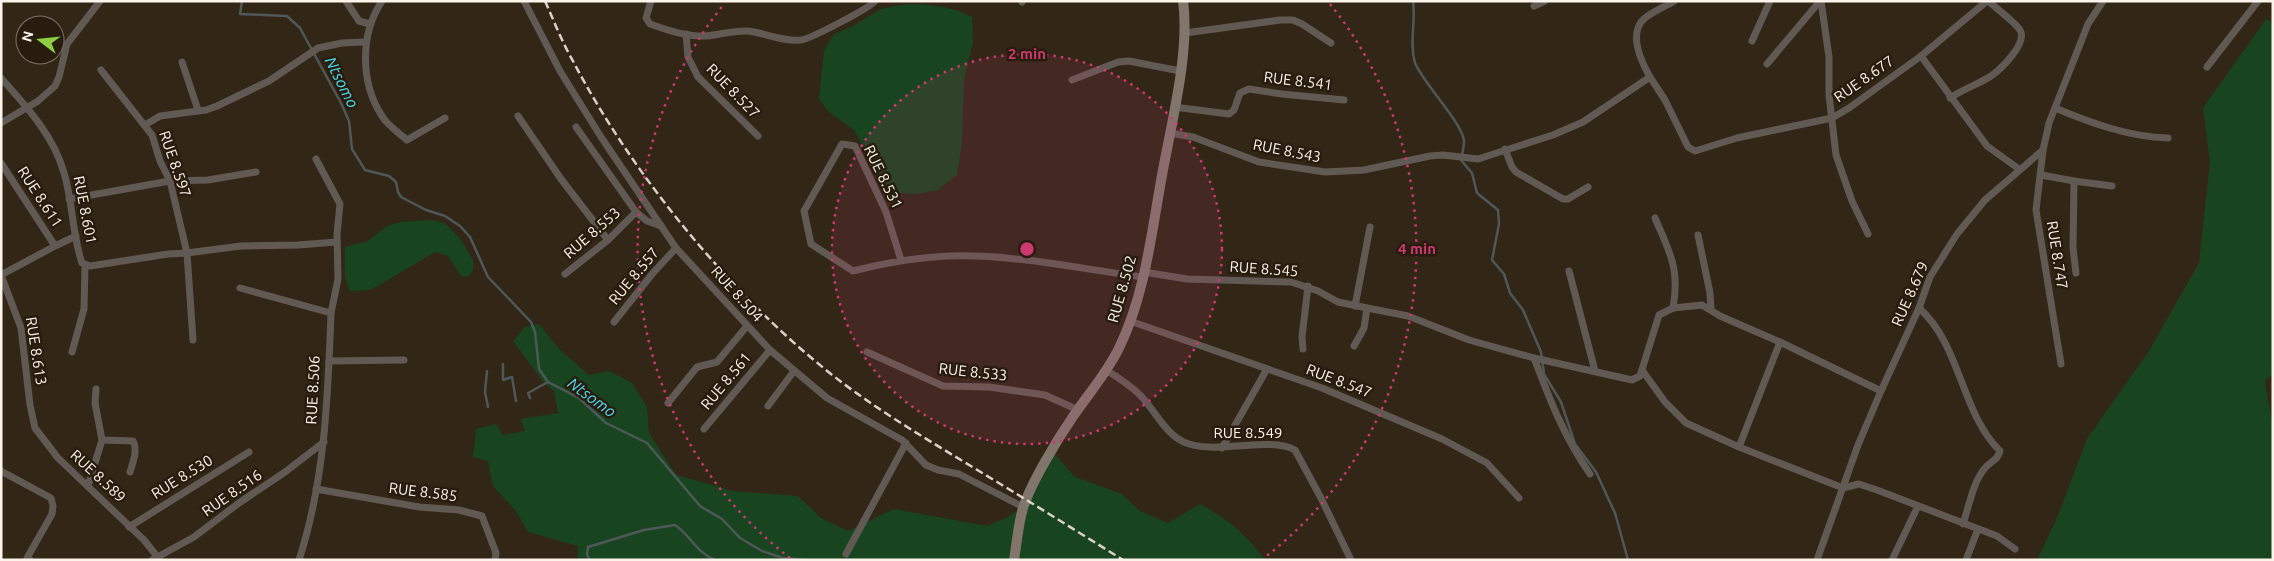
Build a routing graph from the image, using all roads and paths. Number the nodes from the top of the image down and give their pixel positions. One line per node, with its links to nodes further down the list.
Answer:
1 (100, 1): 35 (street)
2 (346, 1): 16 (street)
3 (382, 1): 16 (street)
4 (524, 1): 60 (street, RUE 8.504)
5 (651, 1): 18 (street)
6 (875, 1): 18 (street)
7 (1183, 1): 17 (main road, RUE 8.502)
8 (1545, 1): 15 (street)
9 (1674, 1): 28 (street)
10 (1770, 1): 19 (street)
11 (1821, 1): 24 (street); 39 (street)
12 (1988, 1): 22 (street, RUE 8.677); 31 (street)
13 (2104, 1): 34 (street)
14 (2258, 1): 25 (street)
15 (1534, 6)
16 (370, 24): 20 (street)
17 (1185, 33): 21 (street); 27 (main road, RUE 8.502)
18 (686, 34): 44 (street, RUE 8.527)
19 (1752, 41)
20 (366, 42): 36 (street); 38 (street)
21 (1331, 42)
22 (1921, 56): 31 (street); 39 (street, RUE 8.677)
23 (182, 62): 36 (street)
24 (1767, 64)
25 (2207, 67)
26 (101, 70): 41 (street, RUE 8.597)
27 (1180, 71): 30 (street); 33 (main road, RUE 8.502)
28 (1650, 77): 39 (street, RUE 8.677); 46 (street, RUE 8.543)
29 (1, 78): 35 (street, RUE 8.601)
30 (1072, 80)
31 (1950, 98): 50 (street)
32 (1344, 100): 33 (street, RUE 8.541)
33 (1174, 107): 43 (main road, RUE 8.502)
34 (2055, 108): 45 (street); 47 (street)
35 (27, 109): 40 (street); 57 (street, RUE 8.601)
36 (198, 110): 41 (street)
37 (518, 116): 65 (street)
38 (445, 118)
39 (1832, 118): 62 (street)
40 (1, 123)
41 (145, 125): 53 (street, RUE 8.597)
42 (576, 127): 58 (street)
43 (1170, 133): 46 (street, RUE 8.543); 76 (main road, RUE 8.502)
44 (758, 136)
45 (2168, 138)
46 (1505, 149): 56 (street)
47 (2043, 150): 50 (street, RUE 8.679); 52 (street, RUE 8.747)
48 (316, 159): 66 (street, RUE 8.506)
49 (1, 163): 67 (street, RUE 8.611)
50 (2019, 169): 82 (street, RUE 8.679)
51 (256, 172): 53 (street)
52 (2041, 175): 54 (street); 98 (street, RUE 8.747)
53 (170, 181): 57 (street); 69 (street, RUE 8.597)
54 (2074, 181): 55 (street); 73 (street)
55 (2112, 186)
56 (1588, 187)
57 (69, 199): 64 (street, RUE 8.601)
58 (636, 212): 60 (street); 65 (street, RUE 8.553)
59 (1655, 218): 81 (street)
60 (661, 226): 68 (street, RUE 8.504)
61 (1370, 227): 79 (street)
62 (1868, 234)
63 (1698, 235): 83 (street)
64 (76, 236): 67 (street); 71 (street, RUE 8.601)
65 (608, 240): 74 (street, RUE 8.553)
66 (337, 242): 69 (street, RUE 8.601); 84 (street, RUE 8.506)
67 (55, 246): 75 (street, RUE 8.611)
68 (676, 248): 85 (street, RUE 8.557); 87 (street, RUE 8.504)
69 (187, 253): 71 (street, RUE 8.601); 88 (street)
70 (901, 260): 70 (street, RUE 8.531); 76 (street, RUE 8.531)
71 (85, 266): 93 (street)
72 (1569, 271): 103 (street)
73 (2076, 273)
74 (565, 274)
75 (1, 275): 107 (street, RUE 8.613)
76 (1143, 275): 77 (street, RUE 8.545); 86 (main road, RUE 8.502)
77 (1308, 286): 79 (street, RUE 8.545); 91 (street)
78 (240, 288): 84 (street)
79 (1355, 306): 80 (street, RUE 8.545)
80 (1367, 308): 90 (street); 95 (street, RUE 8.545)
81 (1672, 308): 83 (street); 101 (street)
82 (1919, 308): 105 (street, RUE 8.679); 126 (street)
83 (1711, 310): 89 (street)
84 (331, 313): 97 (street, RUE 8.506)
85 (614, 322)
86 (1130, 322): 99 (street, RUE 8.547); 100 (main road, RUE 8.502)
87 (747, 326): 92 (street, RUE 8.504); 106 (street)
88 (193, 340)
89 (1780, 342): 105 (street); 114 (street)
90 (1354, 346)
91 (1303, 349)
92 (770, 350): 102 (street, RUE 8.504); 110 (street, RUE 8.561)
93 (72, 352)
94 (867, 352): 109 (street, RUE 8.533)
95 (1534, 358): 103 (street, RUE 8.545); 119 (street)
96 (404, 360): 97 (street)
97 (329, 361): 112 (street, RUE 8.506)
98 (2061, 364)
99 (1268, 369): 115 (street); 123 (street, RUE 8.547)
100 (1106, 370): 109 (main road, RUE 8.502); 115 (street, RUE 8.549)
101 (1642, 370): 103 (street, RUE 8.545); 114 (street)
102 (794, 371): 108 (street); 113 (street, RUE 8.504)
103 (1595, 371)
104 (96, 389): 111 (street)
105 (1881, 391): 121 (street, RUE 8.679)
106 (668, 403)
107 (30, 405): 120 (street, RUE 8.589)
108 (768, 406)
109 (1078, 410): 125 (main road, RUE 8.502)
110 (704, 429)
111 (102, 440): 118 (street); 120 (street)
112 (324, 442): 122 (street, RUE 8.506); 131 (street, RUE 8.516)
113 (906, 443): 125 (street, RUE 8.504); 130 (street)
114 (1739, 447): 121 (street)
115 (1222, 448): 136 (street, RUE 8.549)
116 (249, 452): 127 (street, RUE 8.530)
117 (1, 471): 132 (street)
118 (130, 472)
119 (1590, 474)
120 (88, 486): 127 (street, RUE 8.589)
121 (1843, 488): 124 (street); 137 (street, RUE 8.679)
122 (316, 489): 133 (street, RUE 8.506); 134 (street, RUE 8.585)
123 (1519, 498)
124 (1918, 506): 126 (street); 138 (street)
125 (1023, 508): 135 (main road, RUE 8.502)
126 (1963, 524): 128 (street)
127 (129, 527): 131 (street, RUE 8.589)
128 (1978, 529): 129 (street); 139 (street)
129 (2015, 549)
130 (846, 554)
131 (156, 558)
132 (29, 559)
133 (299, 560)
134 (495, 560)
135 (1014, 560)
136 (1351, 560)
137 (1817, 560)
138 (1892, 560)
139 (1966, 560)

